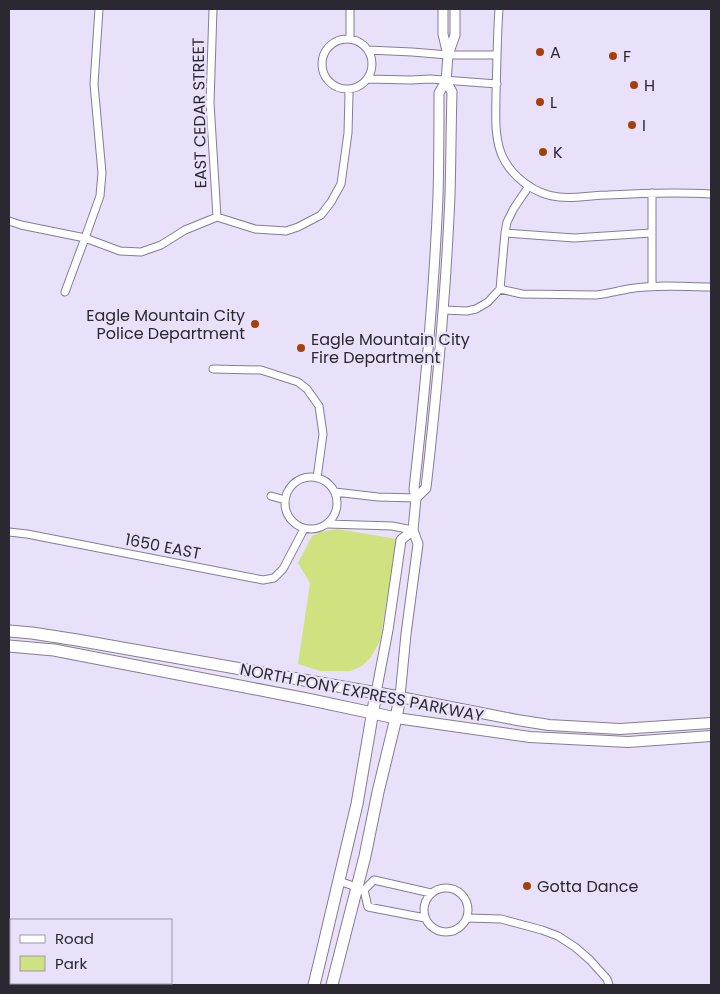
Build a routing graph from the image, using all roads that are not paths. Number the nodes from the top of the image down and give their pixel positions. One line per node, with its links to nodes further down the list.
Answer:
1 (99, 9): 22 (street)
2 (212, 9): 18 (street, EAST CEDAR STREET)
3 (350, 9): 7 (street)
4 (443, 9): 10 (street)
5 (455, 9): 10 (street)
6 (499, 9): 9 (street)
7 (350, 39): 8 (street); 14 (street)
8 (368, 50): 10 (street); 11 (street)
9 (497, 55): 10 (street); 13 (street)
10 (448, 56): 12 (street)
11 (367, 79): 12 (street); 14 (street)
12 (446, 81): 13 (street); 27 (street); 32 (street)
13 (497, 84): 15 (street)
14 (348, 89): 18 (street)
15 (529, 186): 16 (street); 20 (street)
16 (652, 193): 17 (street); 21 (street)
17 (711, 194)
18 (217, 217): 22 (street)
19 (9, 221): 22 (street)
20 (505, 233): 21 (street); 25 (street)
21 (651, 234): 23 (street)
22 (85, 238): 26 (street)
23 (652, 286): 24 (street); 25 (street)
24 (711, 287)
25 (500, 289): 27 (street)
26 (65, 292)
27 (443, 310): 32 (street)
28 (213, 369): 29 (street)
29 (317, 478): 30 (street); 33 (street)
30 (335, 492): 32 (street); 34 (street)
31 (270, 496): 33 (street)
32 (416, 498): 36 (street)
33 (285, 500): 35 (street)
34 (328, 524): 35 (street); 36 (street)
35 (304, 529): 37 (street, 1650 EAST)
36 (413, 530): 40 (street); 41 (street)
37 (9, 532)
38 (9, 631): 40 (main road, NORTH PONY EXPRESS PARKWAY)
39 (9, 646): 42 (main road, NORTH PONY EXPRESS PARKWAY)
40 (376, 693): 41 (main road, NORTH PONY EXPRESS PARKWAY); 42 (main road)
41 (400, 697): 43 (main road); 44 (main road, NORTH PONY EXPRESS PARKWAY)
42 (372, 714): 43 (main road, NORTH PONY EXPRESS PARKWAY); 46 (main road)
43 (396, 718): 45 (main road, NORTH PONY EXPRESS PARKWAY); 47 (main road)
44 (711, 723)
45 (711, 736)
46 (339, 881): 47 (street); 51 (main road)
47 (360, 888): 48 (street); 49 (street); 52 (main road)
48 (431, 893): 49 (street); 50 (street)
49 (425, 918): 50 (street)
50 (467, 918): 53 (street)
51 (314, 985)
52 (332, 985)
53 (609, 985)

